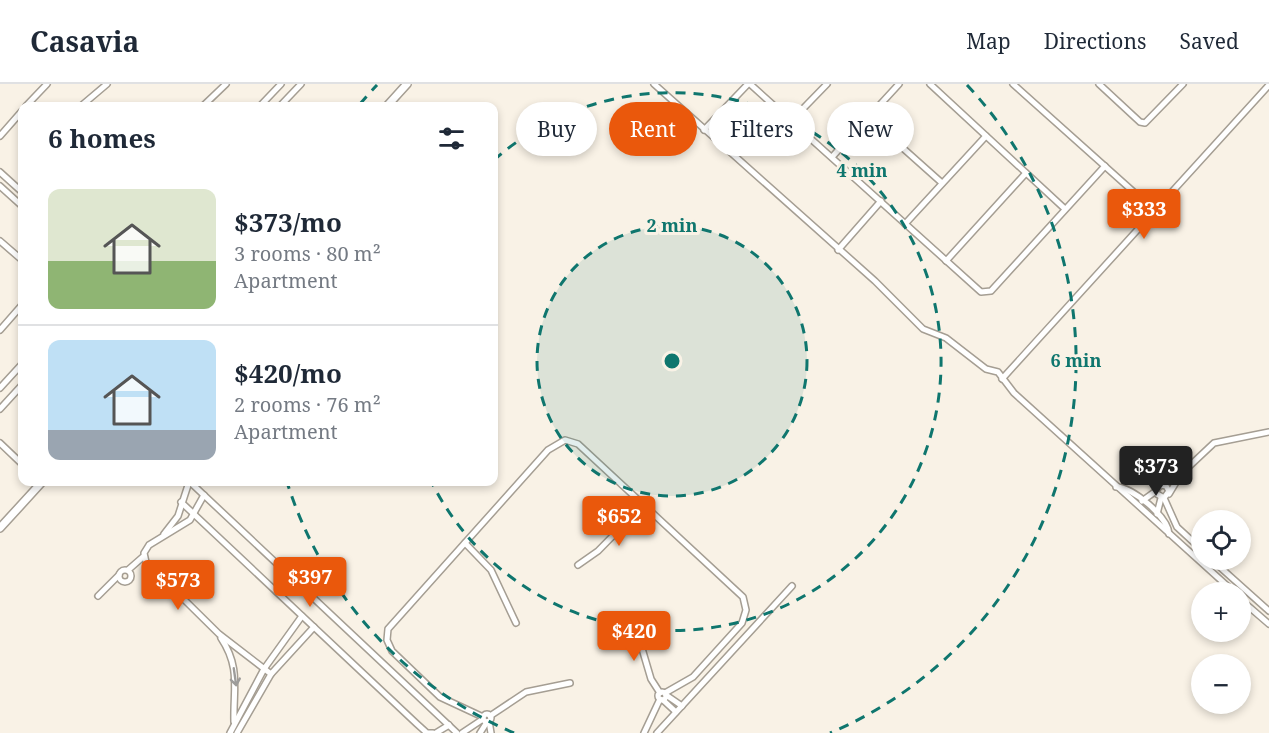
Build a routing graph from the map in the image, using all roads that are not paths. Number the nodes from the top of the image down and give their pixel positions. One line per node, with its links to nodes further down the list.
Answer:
1 (47, 84): 17 (street)
2 (107, 84): 18 (street)
3 (226, 84): 19 (street)
4 (281, 84): 20 (street)
5 (301, 84): 21 (street)
6 (407, 84): 22 (street)
7 (654, 84): 27 (street)
8 (749, 84): 23 (street); 27 (street)
9 (827, 84): 24 (street)
10 (899, 84): 25 (street)
11 (930, 84): 29 (street)
12 (1013, 84): 33 (street)
13 (1099, 84): 16 (street)
14 (1173, 84): 16 (street)
15 (1269, 85): 42 (street)
16 (1180, 86)
17 (30, 102)
18 (86, 102)
19 (206, 102)
20 (264, 102)
21 (284, 102)
22 (391, 102)
23 (769, 102)
24 (809, 102)
25 (882, 102)
26 (18, 116): 28 (street)
27 (704, 130): 45 (street)
28 (0, 136)
29 (986, 136): 35 (street); 36 (street)
30 (815, 142): 32 (street)
31 (912, 156): 36 (street)
32 (832, 157): 39 (street)
33 (1104, 166): 41 (street); 42 (street)
34 (0, 172): 38 (street)
35 (1026, 173): 41 (street); 47 (street)
36 (942, 183): 43 (street)
37 (0, 186): 40 (street)
38 (18, 188)
39 (881, 201): 43 (street); 45 (street)
40 (18, 202)
41 (1065, 209): 47 (street)
42 (1155, 211): 51 (street)
43 (905, 224): 47 (street)
44 (0, 241): 46 (street)
45 (838, 250): 51 (street)
46 (18, 257)
47 (946, 261)
48 (18, 310): 49 (street)
49 (0, 330)
50 (18, 368): 52 (street)
51 (1002, 379): 61 (street)
52 (0, 388)
53 (18, 389): 54 (street)
54 (0, 409)
55 (1269, 432): 63 (street)
56 (0, 443): 57 (street)
57 (18, 460)
58 (38, 486): 71 (street)
59 (188, 486): 67 (street)
60 (194, 486): 64 (street)
61 (1116, 487): 66 (street); 72 (street)
62 (1156, 491): 63 (street); 65 (street); 66 (street)
63 (1169, 494): 65 (street)
64 (204, 495): 69 (street); 100 (street)
65 (1162, 498): 70 (street); 74 (street)
66 (1142, 501): 70 (street)
67 (181, 502): 69 (street); 73 (street)
68 (643, 506): 75 (street); 77 (street); 95 (street)
69 (194, 514): 73 (street); 86 (street)
70 (1157, 514): 72 (street)
71 (0, 528)
72 (1169, 534): 81 (street)
73 (163, 535): 76 (street)
74 (1191, 539)
75 (465, 543): 88 (street); 98 (street)
76 (144, 556): 78 (street); 91 (street)
77 (578, 565)
78 (128, 570): 80 (street); 80 (street)
79 (1223, 570): 85 (street)
80 (119, 575): 83 (street)
81 (1223, 582)
82 (792, 586): 96 (street)
83 (99, 596)
84 (1251, 608): 89 (street)
85 (1269, 611)
86 (302, 616): 90 (street); 92 (street)
87 (633, 618): 95 (street)
88 (516, 623)
89 (1269, 624)
90 (314, 627): 93 (street); 103 (street)
91 (219, 634): 92 (street); 99 (street, one-way to 99)
92 (264, 669): 93 (street); 99 (street)
93 (271, 674): 102 (street)
94 (570, 683): 98 (street)
95 (663, 696): 96 (street); 97 (street); 108 (street)
96 (682, 706): 97 (street)
97 (676, 712): 109 (street)
98 (486, 719): 105 (street); 106 (street); 107 (street)
99 (234, 723): 101 (street)
100 (449, 725): 103 (street); 104 (street)
101 (230, 733)
102 (237, 733)
103 (435, 733)
104 (457, 733)
105 (462, 733)
106 (480, 733)
107 (491, 733)
108 (644, 733)
109 (657, 733)

